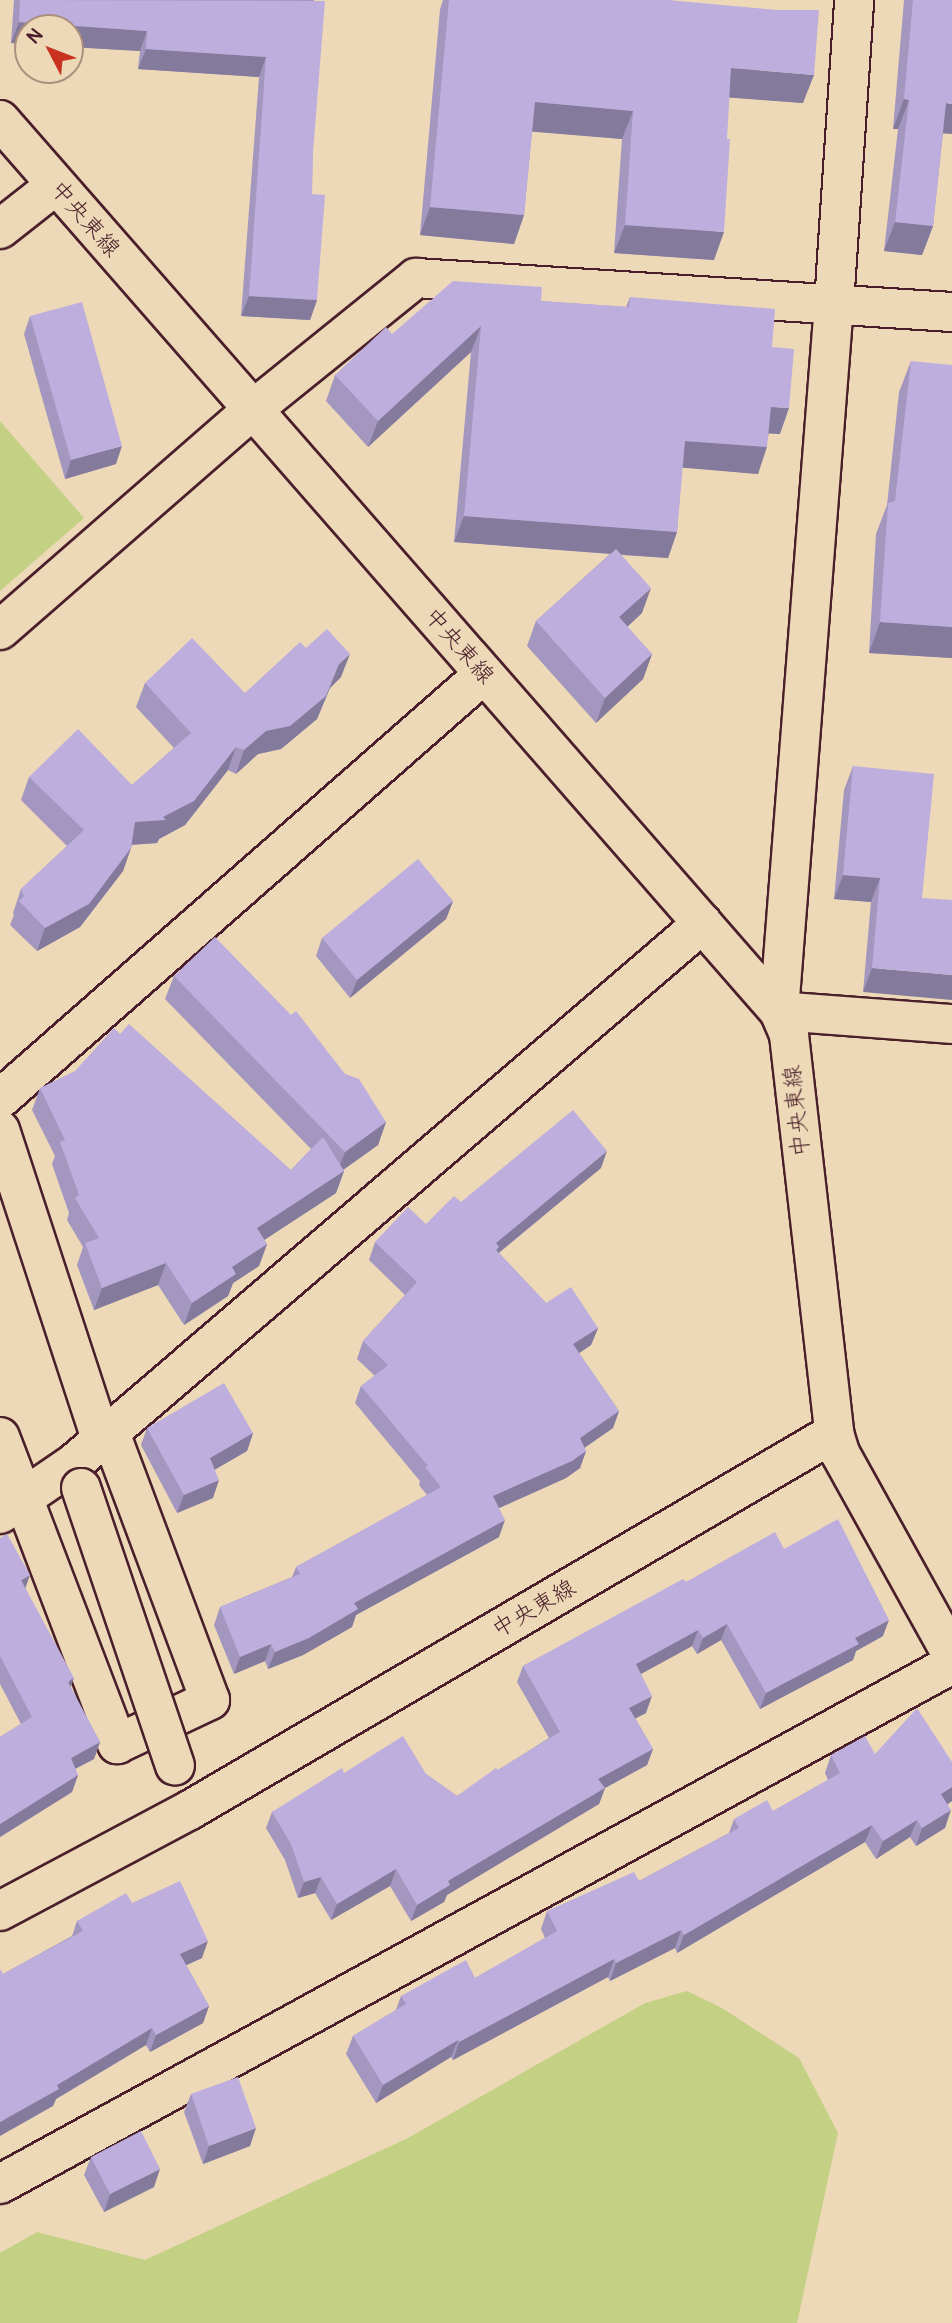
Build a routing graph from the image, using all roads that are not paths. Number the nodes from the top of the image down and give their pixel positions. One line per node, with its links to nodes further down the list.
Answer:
1 (854, 0): 5 (street)
2 (0, 120): 3 (street, 中央東線)
3 (56, 184): 4 (street); 7 (street, 中央東線)
4 (0, 229)
5 (834, 304): 6 (street); 7 (street); 11 (street)
6 (952, 312)
7 (251, 411): 8 (street); 9 (street, 中央東線)
8 (0, 630)
9 (484, 674): 10 (street, 中央東線); 13 (street)
10 (703, 923): 11 (street, 中央東線); 16 (street)
11 (779, 1011): 12 (street); 15 (street, 中央東線)
12 (952, 1024)
13 (0, 1099)
14 (0, 1130): 16 (street)
15 (834, 1433): 20 (street); 22 (street, 中央東線)
16 (106, 1436): 18 (street); 19 (street)
17 (0, 1437): 19 (street)
18 (77, 1476): 19 (street); 22 (street, bridge)
19 (12, 1507)
20 (952, 1655)
21 (952, 1664): 24 (street)
22 (190, 1810): 23 (street, 中央東線)
23 (0, 1911)
24 (0, 2184)

